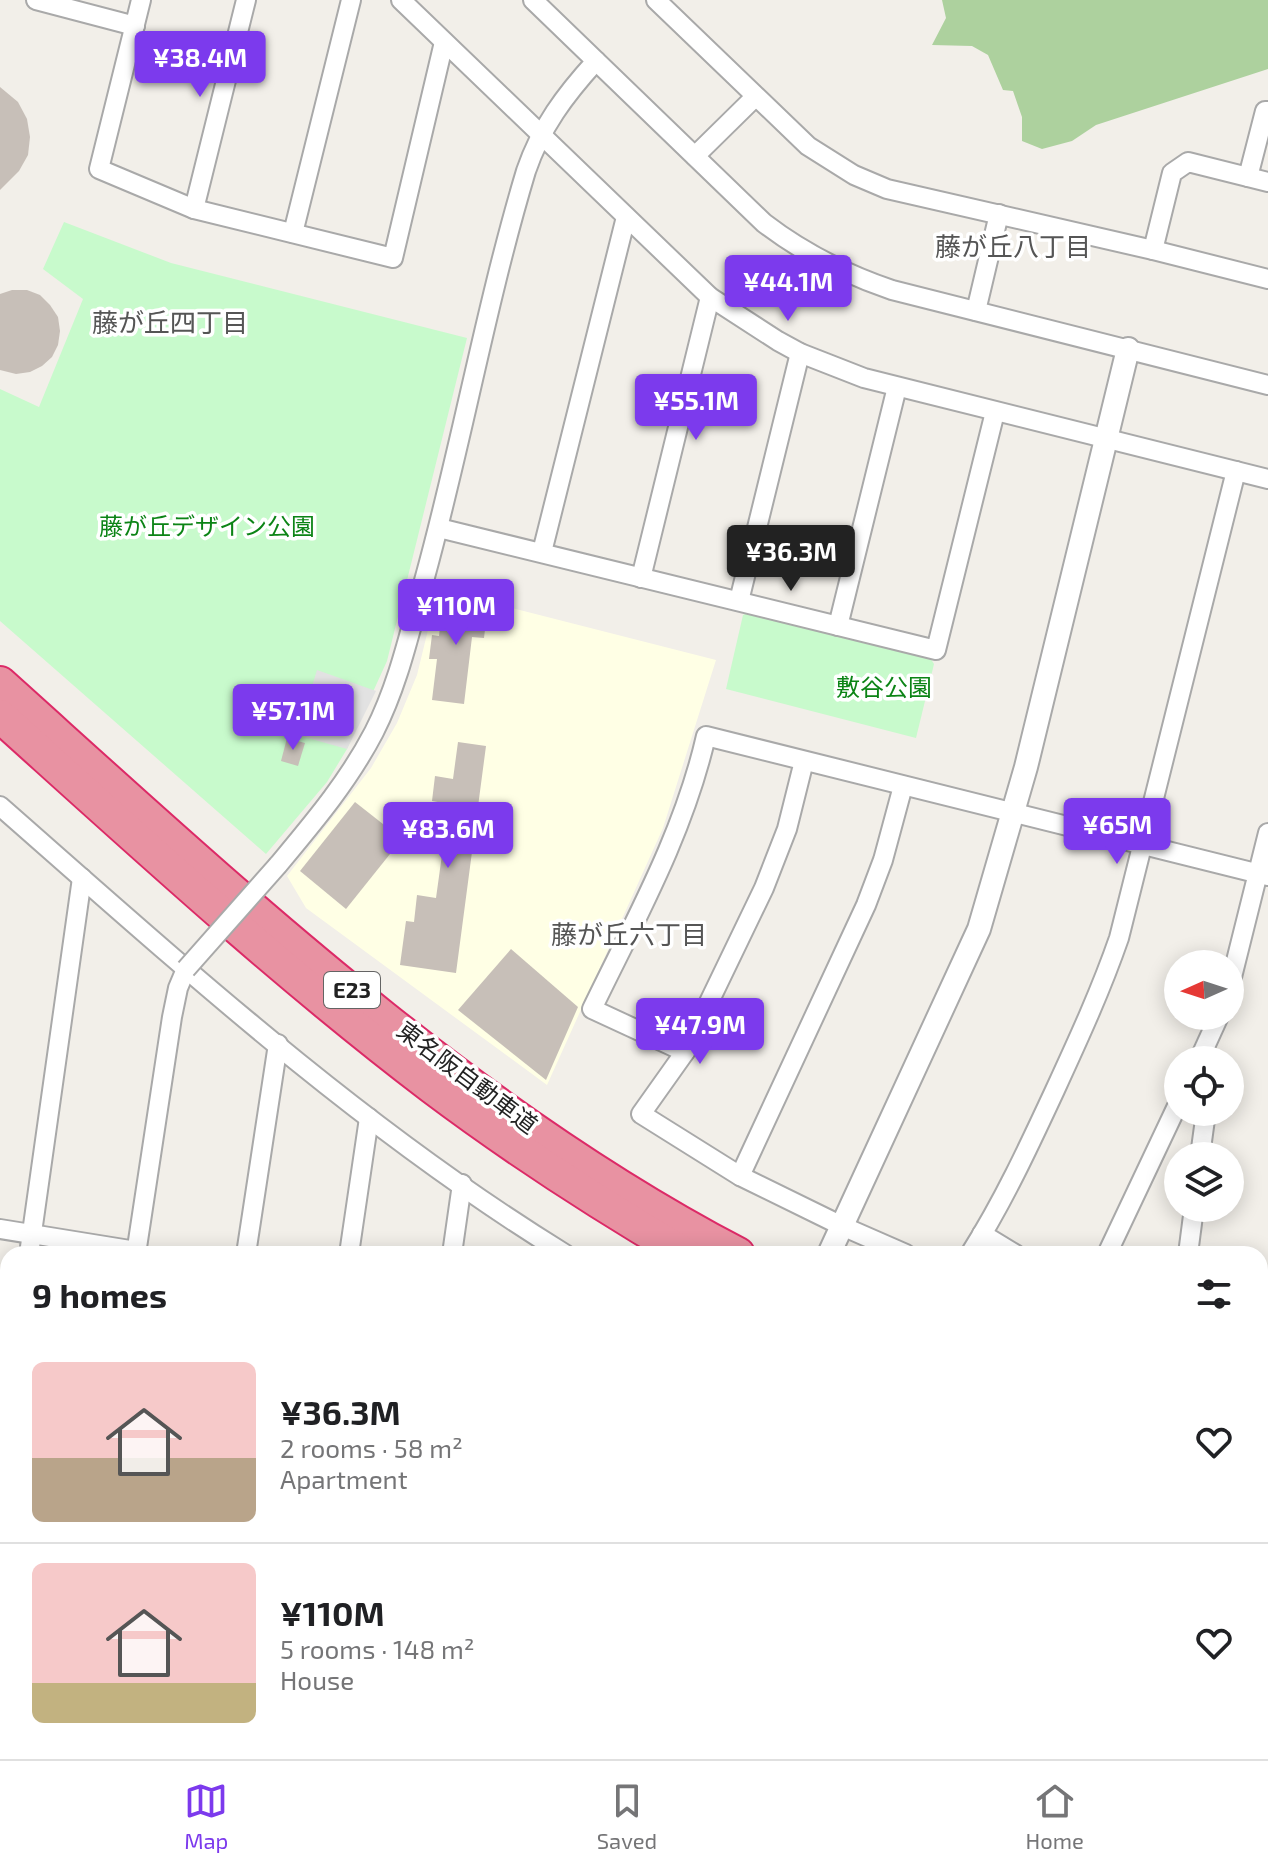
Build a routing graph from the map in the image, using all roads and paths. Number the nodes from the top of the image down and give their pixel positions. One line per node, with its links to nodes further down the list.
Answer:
1 (36, 0): 8 (street)
2 (141, 0): 8 (street)
3 (246, 0): 17 (street)
4 (351, 0): 20 (street)
5 (401, 0): 9 (street)
6 (533, 0): 10 (street)
7 (656, 0): 11 (street)
8 (135, 26): 17 (street)
9 (444, 42): 13 (street); 20 (street)
10 (596, 61): 13 (street); 14 (street)
11 (755, 97): 14 (street); 18 (street)
12 (1268, 111): 15 (street)
13 (541, 135): 19 (street); 33 (street)
14 (695, 156): 24 (street)
15 (1248, 177): 16 (street); 21 (street)
16 (1268, 182)
17 (194, 209): 20 (street)
18 (999, 214): 21 (street); 24 (street)
19 (626, 217): 23 (street); 34 (street)
20 (293, 233)
21 (1153, 250): 22 (street)
22 (1268, 279)
23 (710, 297): 26 (street); 35 (street)
24 (976, 311): 25 (street)
25 (1128, 349): 27 (street); 30 (street)
26 (800, 353): 28 (street); 36 (street)
27 (1268, 385)
28 (897, 387): 29 (street); 37 (street)
29 (995, 412): 30 (street); 37 (street)
30 (1107, 438): 31 (street); 43 (street)
31 (1236, 471): 32 (street); 45 (street)
32 (1268, 479)
33 (439, 528): 34 (street); 49 (street, bridge)
34 (542, 552): 35 (street)
35 (641, 578): 36 (street)
36 (739, 601): 37 (street)
37 (838, 626)
38 (0, 683): 67 (highway, 東名阪自動車道 / E23)
39 (0, 716): 66 (highway, 東名阪自動車道 / E23)
40 (804, 761): 41 (street); 51 (street); 51 (street)
41 (903, 786): 43 (street); 54 (street)
42 (0, 806): 47 (street)
43 (1014, 813): 45 (street); 57 (street)
44 (1268, 833): 46 (street)
45 (1144, 846): 46 (street); 59 (street)
46 (1263, 875): 48 (street)
47 (82, 878): 49 (street); 60 (street)
48 (1240, 950)
49 (186, 969): 50 (street); 61 (street)
50 (278, 1044): 52 (street); 62 (street)
51 (685, 1052): 54 (street)
52 (369, 1118): 55 (street); 63 (street)
53 (1168, 1126): 72 (street)
54 (740, 1176): 57 (street)
55 (462, 1184): 64 (street); 65 (street)
56 (1192, 1222): 73 (street)
57 (842, 1226): 68 (street); 69 (street)
58 (0, 1229): 60 (street)
59 (982, 1234): 70 (street); 71 (street)
60 (30, 1245)
61 (137, 1246)
62 (247, 1246)
63 (350, 1246)
64 (453, 1246)
65 (550, 1246)
66 (671, 1246)
67 (724, 1246)
68 (833, 1246)
69 (888, 1246)
70 (975, 1246)
71 (1002, 1246)
72 (1111, 1246)
73 (1189, 1246)

